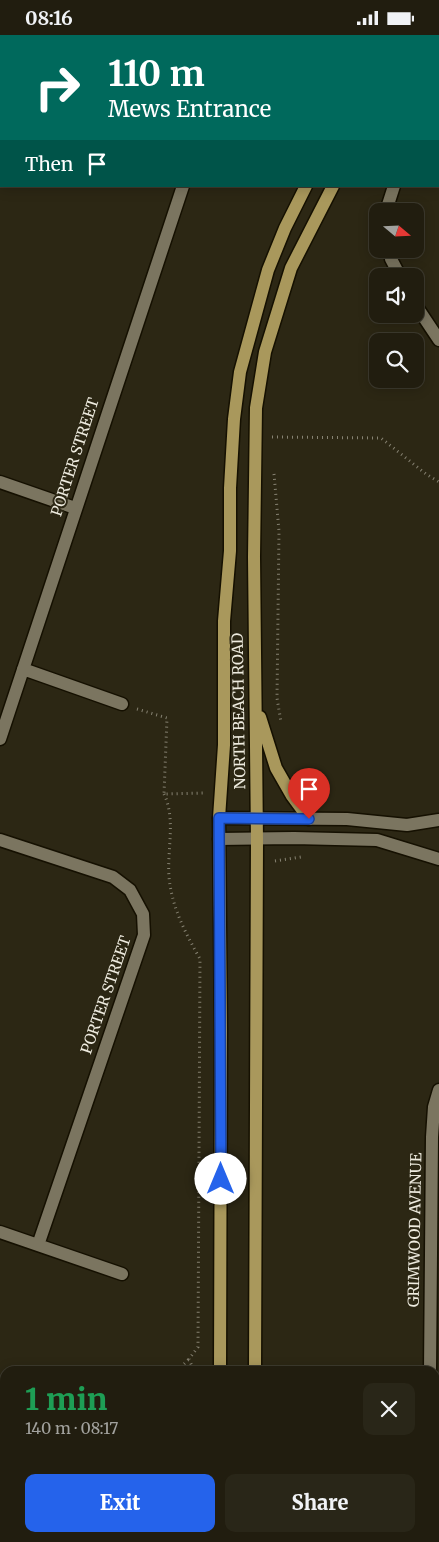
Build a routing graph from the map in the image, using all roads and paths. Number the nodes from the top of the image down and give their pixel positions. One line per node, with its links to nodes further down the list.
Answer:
1 (183, 187): 14 (street, PORTER STREET)
2 (305, 187): 22 (main road, NORTH BEACH ROAD)
3 (332, 187): 16 (main road, NORTH BEACH ROAD)
4 (394, 187): 5 (street)
5 (389, 203)
6 (424, 318): 7 (street)
7 (439, 340)
8 (269, 430): 9 (path)
9 (269, 437): 10 (path); 12 (path)
10 (269, 445)
11 (273, 470): 18 (path)
12 (439, 481)
13 (0, 482): 14 (street)
14 (75, 508): 15 (street, PORTER STREET)
15 (23, 669): 17 (street); 19 (street, PORTER STREET)
16 (255, 702): 23 (main road, NORTH BEACH ROAD); 24 (main road)
17 (122, 704): 21 (path)
18 (282, 726)
19 (0, 739)
20 (207, 793): 21 (path)
21 (164, 794): 37 (path)
22 (219, 818): 23 (street); 26 (main road, NORTH BEACH ROAD)
23 (257, 818): 24 (street); 27 (main road, NORTH BEACH ROAD)
24 (309, 819): 25 (street)
25 (439, 821)
26 (219, 839): 27 (street); 40 (main road, NORTH BEACH ROAD)
27 (257, 839): 30 (street); 41 (main road, NORTH BEACH ROAD)
28 (0, 840): 35 (street, PORTER STREET)
29 (307, 855): 31 (path)
30 (439, 859)
31 (275, 861)
32 (439, 1091): 33 (street, GRIMWOOD AVENUE)
33 (435, 1210): 42 (street, GRIMWOOD AVENUE)
34 (0, 1232): 35 (street)
35 (38, 1245): 36 (street)
36 (122, 1274)
37 (189, 1359): 38 (path); 39 (path)
38 (181, 1366)
39 (192, 1366)
40 (217, 1366)
41 (255, 1366)
42 (430, 1366)

